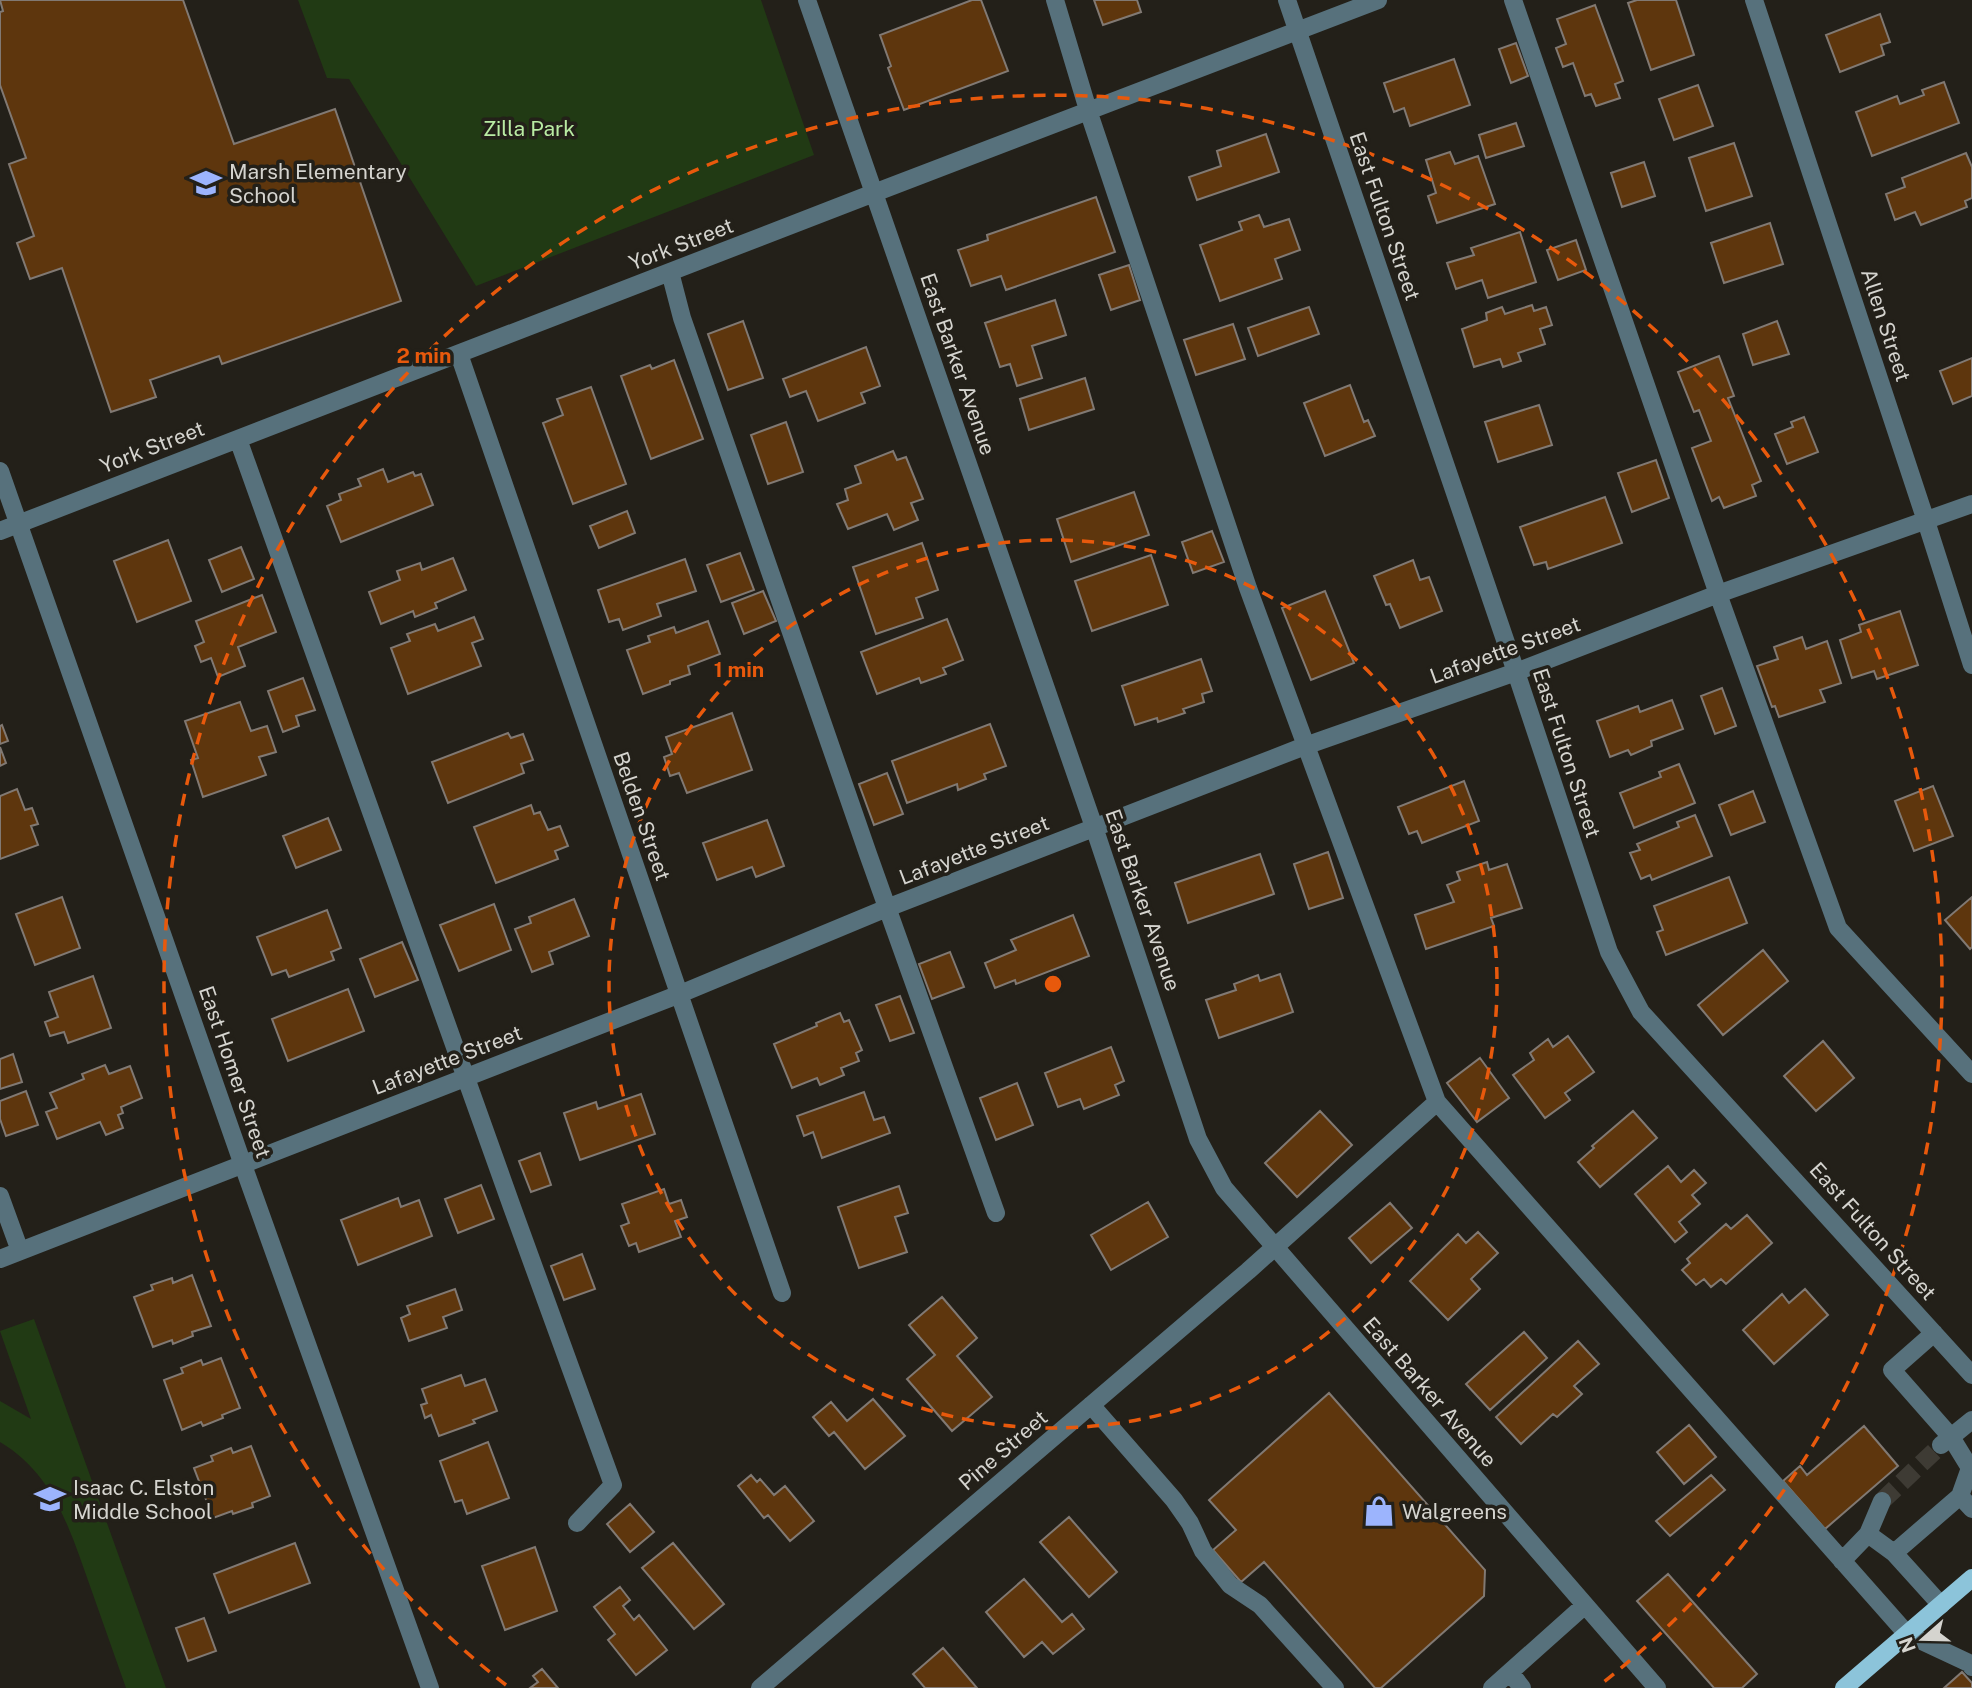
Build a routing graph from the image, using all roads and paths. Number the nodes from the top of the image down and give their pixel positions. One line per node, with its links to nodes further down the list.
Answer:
1 (807, 0): 9 (street, East Barker Avenue)
2 (1055, 0): 8 (street)
3 (1287, 0): 7 (street, East Fulton Street)
4 (1378, 0): 7 (street, York Street)
5 (1513, 0): 18 (street)
6 (1754, 0): 15 (street, Allen Street)
7 (1298, 29): 8 (street, York Street); 20 (street, East Fulton Street)
8 (1088, 110): 9 (street, York Street); 21 (street)
9 (874, 193): 10 (street, York Street); 22 (street, East Barker Avenue)
10 (670, 272): 11 (street, York Street); 23 (street)
11 (459, 354): 12 (street, York Street); 24 (street, Belden Street)
12 (238, 439): 16 (street, York Street); 26 (street)
13 (0, 471): 16 (street, East Homer Street)
14 (1972, 504): 15 (street, Lafayette Street)
15 (1926, 521): 18 (street, Lafayette Street); 19 (street, Allen Street)
16 (19, 523): 17 (street, York Street); 28 (street, East Homer Street)
17 (0, 531)
18 (1718, 594): 20 (street, Lafayette Street); 25 (street)
19 (1972, 665)
20 (1517, 672): 21 (street, Lafayette Street); 35 (street, East Fulton Street)
21 (1305, 746): 22 (street, Lafayette Street); 27 (street)
22 (1094, 827): 23 (street, Lafayette Street); 31 (street, East Barker Avenue)
23 (887, 908): 24 (street, Lafayette Street); 30 (street)
24 (680, 994): 26 (street, Lafayette Street); 34 (street, Belden Street)
25 (1972, 1074)
26 (465, 1078): 28 (street, Lafayette Street); 42 (street)
27 (1437, 1102): 31 (street, Pine Street); 45 (street)
28 (243, 1164): 32 (street, Lafayette Street); 52 (street, East Homer Street)
29 (0, 1196): 32 (street)
30 (996, 1213)
31 (1275, 1248): 37 (street, Pine Street); 47 (street, East Barker Avenue)
32 (20, 1251): 33 (street, Lafayette Street)
33 (0, 1259)
34 (782, 1293)
35 (1934, 1333): 36 (street, East Fulton Street); 39 (street)
36 (1972, 1375)
37 (1091, 1405): 53 (street, Pine Street); 54 (street)
38 (1972, 1420): 39 (street)
39 (1946, 1441): 41 (street)
40 (1882, 1501): 43 (street)
41 (1966, 1502): 44 (street)
42 (577, 1523)
43 (1868, 1534): 44 (street); 45 (street)
44 (1894, 1553): 48 (street)
45 (1842, 1561): 49 (street)
46 (1972, 1578): 48 (main road)
47 (1585, 1605): 51 (street); 57 (street, East Barker Avenue)
48 (1941, 1605): 49 (main road)
49 (1906, 1634): 50 (street); 58 (main road)
50 (1972, 1667)
51 (1510, 1672): 55 (street); 56 (street)
52 (430, 1688)
53 (760, 1688)
54 (1335, 1688)
55 (1492, 1688)
56 (1522, 1688)
57 (1657, 1688)
58 (1844, 1688)

